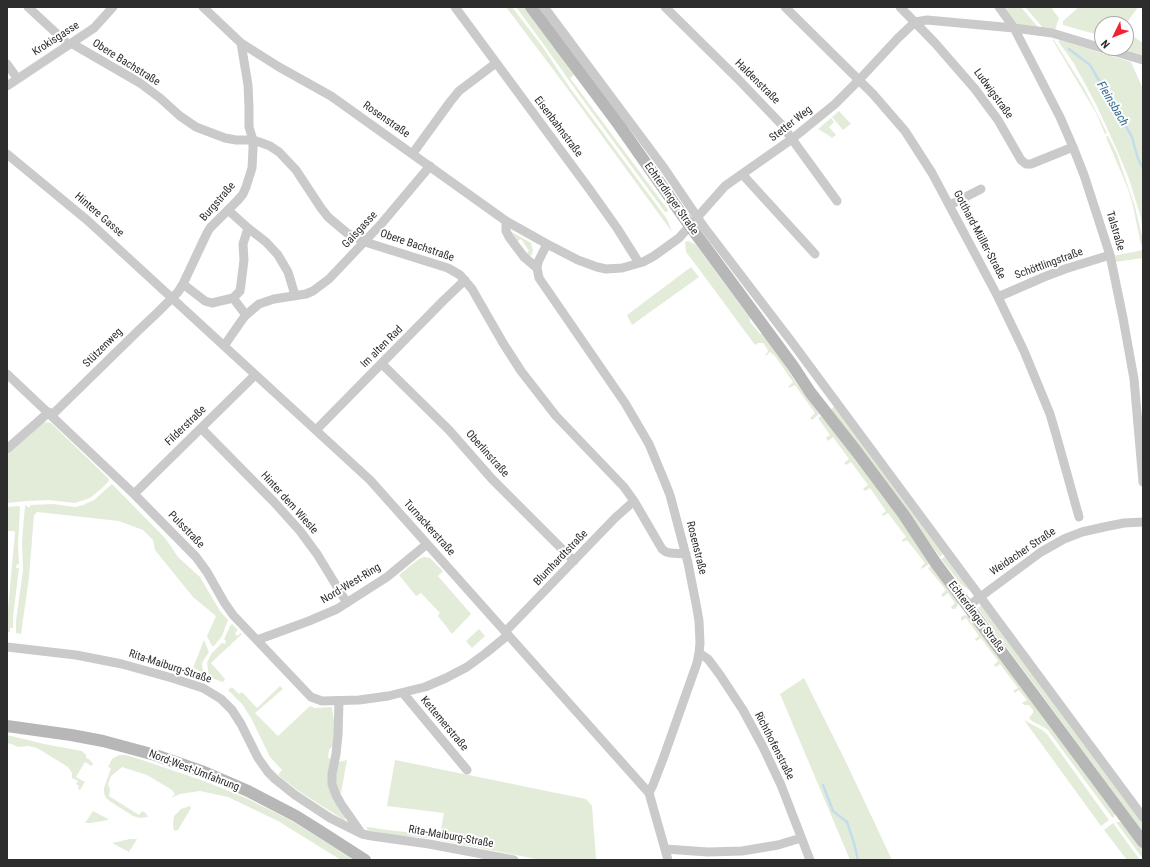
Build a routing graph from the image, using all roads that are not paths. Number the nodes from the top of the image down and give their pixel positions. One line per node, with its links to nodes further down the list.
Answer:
1 (113, 7): 14 (street, Krokisgasse)
2 (203, 7): 13 (street, Rosenstraße)
3 (455, 7): 18 (street, Eisenbahnstraße)
4 (531, 7): 35 (main road, Echterdinger Straße)
5 (544, 7): 35 (street, Echterdinger Straße)
6 (665, 7): 23 (street, Haldenstraße)
7 (785, 7): 21 (street, Gotthard-Müller-Straße)
8 (900, 7): 11 (street, Ludwigstraße)
9 (999, 7): 12 (street, Talstraße)
10 (30, 9): 14 (street, Obere Bachstraße)
11 (915, 22): 12 (street); 21 (street, Stetter Weg); 25 (street, Ludwigstraße)
12 (1014, 28): 15 (street); 25 (street, Talstraße)
13 (241, 43): 24 (street, Burgstraße); 26 (street, Rosenstraße)
14 (70, 44): 20 (street, Krokisgasse); 24 (street, Obere Bachstraße)
15 (1094, 46)
16 (1129, 56): 17 (street)
17 (1143, 60)
18 (496, 63): 26 (street); 41 (street, Eisenbahnstraße)
19 (7, 64): 20 (street)
20 (17, 78): 22 (street, Krokisgasse)
21 (859, 80): 23 (street, Stetter Weg); 32 (street, Gotthard-Müller-Straße)
22 (7, 86)
23 (792, 139): 29 (street, Stetter Weg); 31 (street, Haldenstraße)
24 (253, 140): 33 (street, Burgstraße); 37 (street, Obere Bachstraße)
25 (1073, 147): 40 (street, Talstraße)
26 (413, 153): 28 (street, Rosenstraße)
27 (7, 154): 47 (street, Hintere Gasse)
28 (430, 166): 34 (street, Rosenstraße); 37 (street, Gaisgasse)
29 (742, 174): 35 (street, Stetter Weg); 39 (street)
30 (980, 189): 32 (street)
31 (837, 202)
32 (950, 205): 46 (street, Gotthard-Müller-Straße)
33 (228, 210): 36 (street); 44 (street, Burgstraße)
34 (506, 221): 38 (street, Stetter Weg); 42 (street, Rosenstraße)
35 (693, 221): 41 (street, Stetter Weg); 54 (street, Echterdinger Straße); 55 (main road, Echterdinger Straße)
36 (248, 228): 45 (street); 48 (street)
37 (365, 242): 43 (street, Obere Bachstraße); 45 (street, Gaisgasse)
38 (547, 244): 41 (street, Stetter Weg); 42 (street)
39 (815, 254)
40 (1110, 255): 46 (street, Schöttlingstraße); 60 (street, Talstraße)
41 (639, 263)
42 (537, 268): 66 (street, Rosenstraße)
43 (465, 280): 51 (street, Im alten Rad); 62 (street, Obere Bachstraße)
44 (183, 284): 47 (street, Burgstraße); 48 (street)
45 (295, 295): 49 (street, Gaisgasse)
46 (998, 297): 63 (street, Gotthard-Müller-Straße)
47 (172, 298): 50 (street, Turnackerstraße); 56 (street, Stützenweg)
48 (233, 298): 49 (street)
49 (246, 314): 50 (street)
50 (224, 346): 53 (street, Turnackerstraße)
51 (382, 364): 58 (street, Im alten Rad); 67 (street, Oberlinstraße)
52 (7, 374): 56 (street, Pulsstraße)
53 (255, 375): 57 (street, Filderstraße); 58 (street, Turnackerstraße)
54 (822, 383): 55 (street); 68 (street, Echterdinger Straße)
55 (810, 392): 70 (main road, Echterdinger Straße)
56 (50, 414): 59 (street, Stützenweg); 61 (street, Pulsstraße)
57 (201, 428): 61 (street, Filderstraße); 69 (street, Hinter dem Wiesle)
58 (316, 430): 65 (street, Turnackerstraße)
59 (7, 449)
60 (1143, 482)
61 (134, 494): 72 (street, Pulsstraße)
62 (634, 501): 66 (street, Obere Bachstraße); 67 (street, Blumhardtstraße)
63 (1079, 517)
64 (1143, 522): 68 (street, Weidacher Straße)
65 (427, 544): 69 (street, Nord-West-Ring); 71 (street, Turnackerstraße)
66 (686, 554): 74 (street, Rosenstraße)
67 (574, 561): 71 (street, Blumhardtstraße)
68 (980, 596): 70 (street, Weidacher Straße); 80 (street, Echterdinger Straße)
69 (347, 603): 72 (street, Nord-West-Ring)
70 (968, 606): 83 (main road, Echterdinger Straße)
71 (507, 634): 75 (street, Kettemerstraße); 79 (street, Turnackerstraße)
72 (257, 640): 76 (street, Pulsstraße)
73 (7, 647): 81 (street, Rita-Maiburg-Straße)
74 (699, 653): 79 (street, Rosenstraße); 82 (street, Richthofenstraße)
75 (403, 693): 76 (street, Kettemerstraße); 78 (street, Kettemerstraße)
76 (339, 701): 81 (street)
77 (7, 726): 85 (main road, Nord-West-Umfahrung)
78 (467, 770)
79 (649, 793): 84 (street)
80 (1143, 817)
81 (362, 834): 86 (street, Rita-Maiburg-Straße)
82 (801, 838): 84 (street); 88 (street, Richthofenstraße)
83 (1143, 842)
84 (665, 849): 87 (street)
85 (365, 860)
86 (514, 860)
87 (668, 860)
88 (810, 860)

